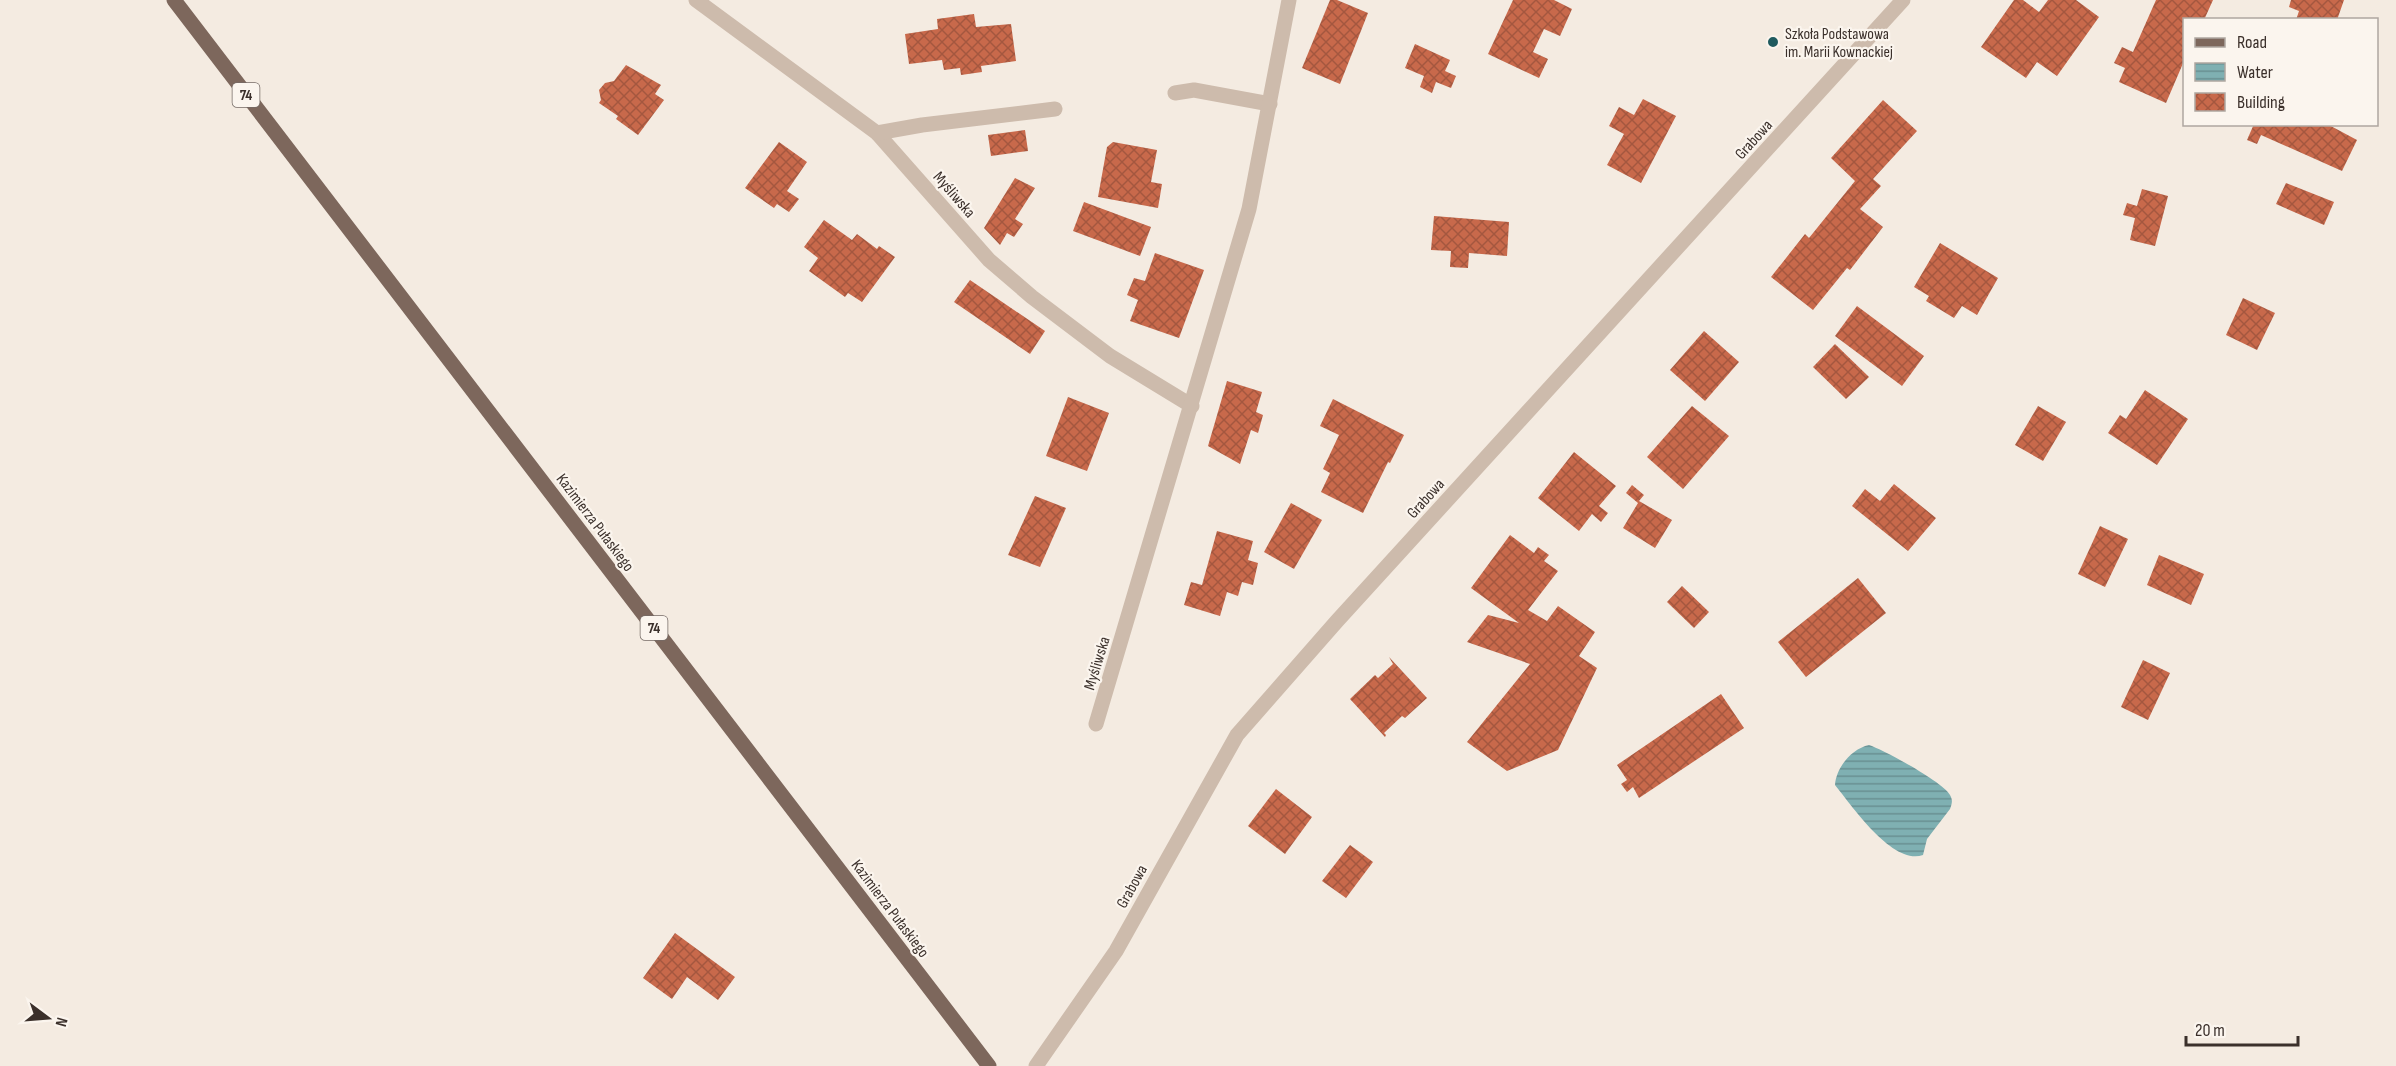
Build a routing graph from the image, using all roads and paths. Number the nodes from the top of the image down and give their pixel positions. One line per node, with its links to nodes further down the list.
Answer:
1 (174, 0): 11 (main road, Kazimierza Pułaskiego / 74)
2 (696, 0): 8 (street, Myśliwska)
3 (1289, 0): 6 (street, Myśliwska)
4 (1903, 0): 12 (street, Grabowa)
5 (1175, 93): 6 (street)
6 (1270, 104): 9 (street, Myśliwska)
7 (1055, 110): 8 (street)
8 (877, 133): 9 (street, Myśliwska)
9 (1192, 406): 10 (street, Myśliwska)
10 (1096, 724)
11 (989, 1066)
12 (1036, 1066)

